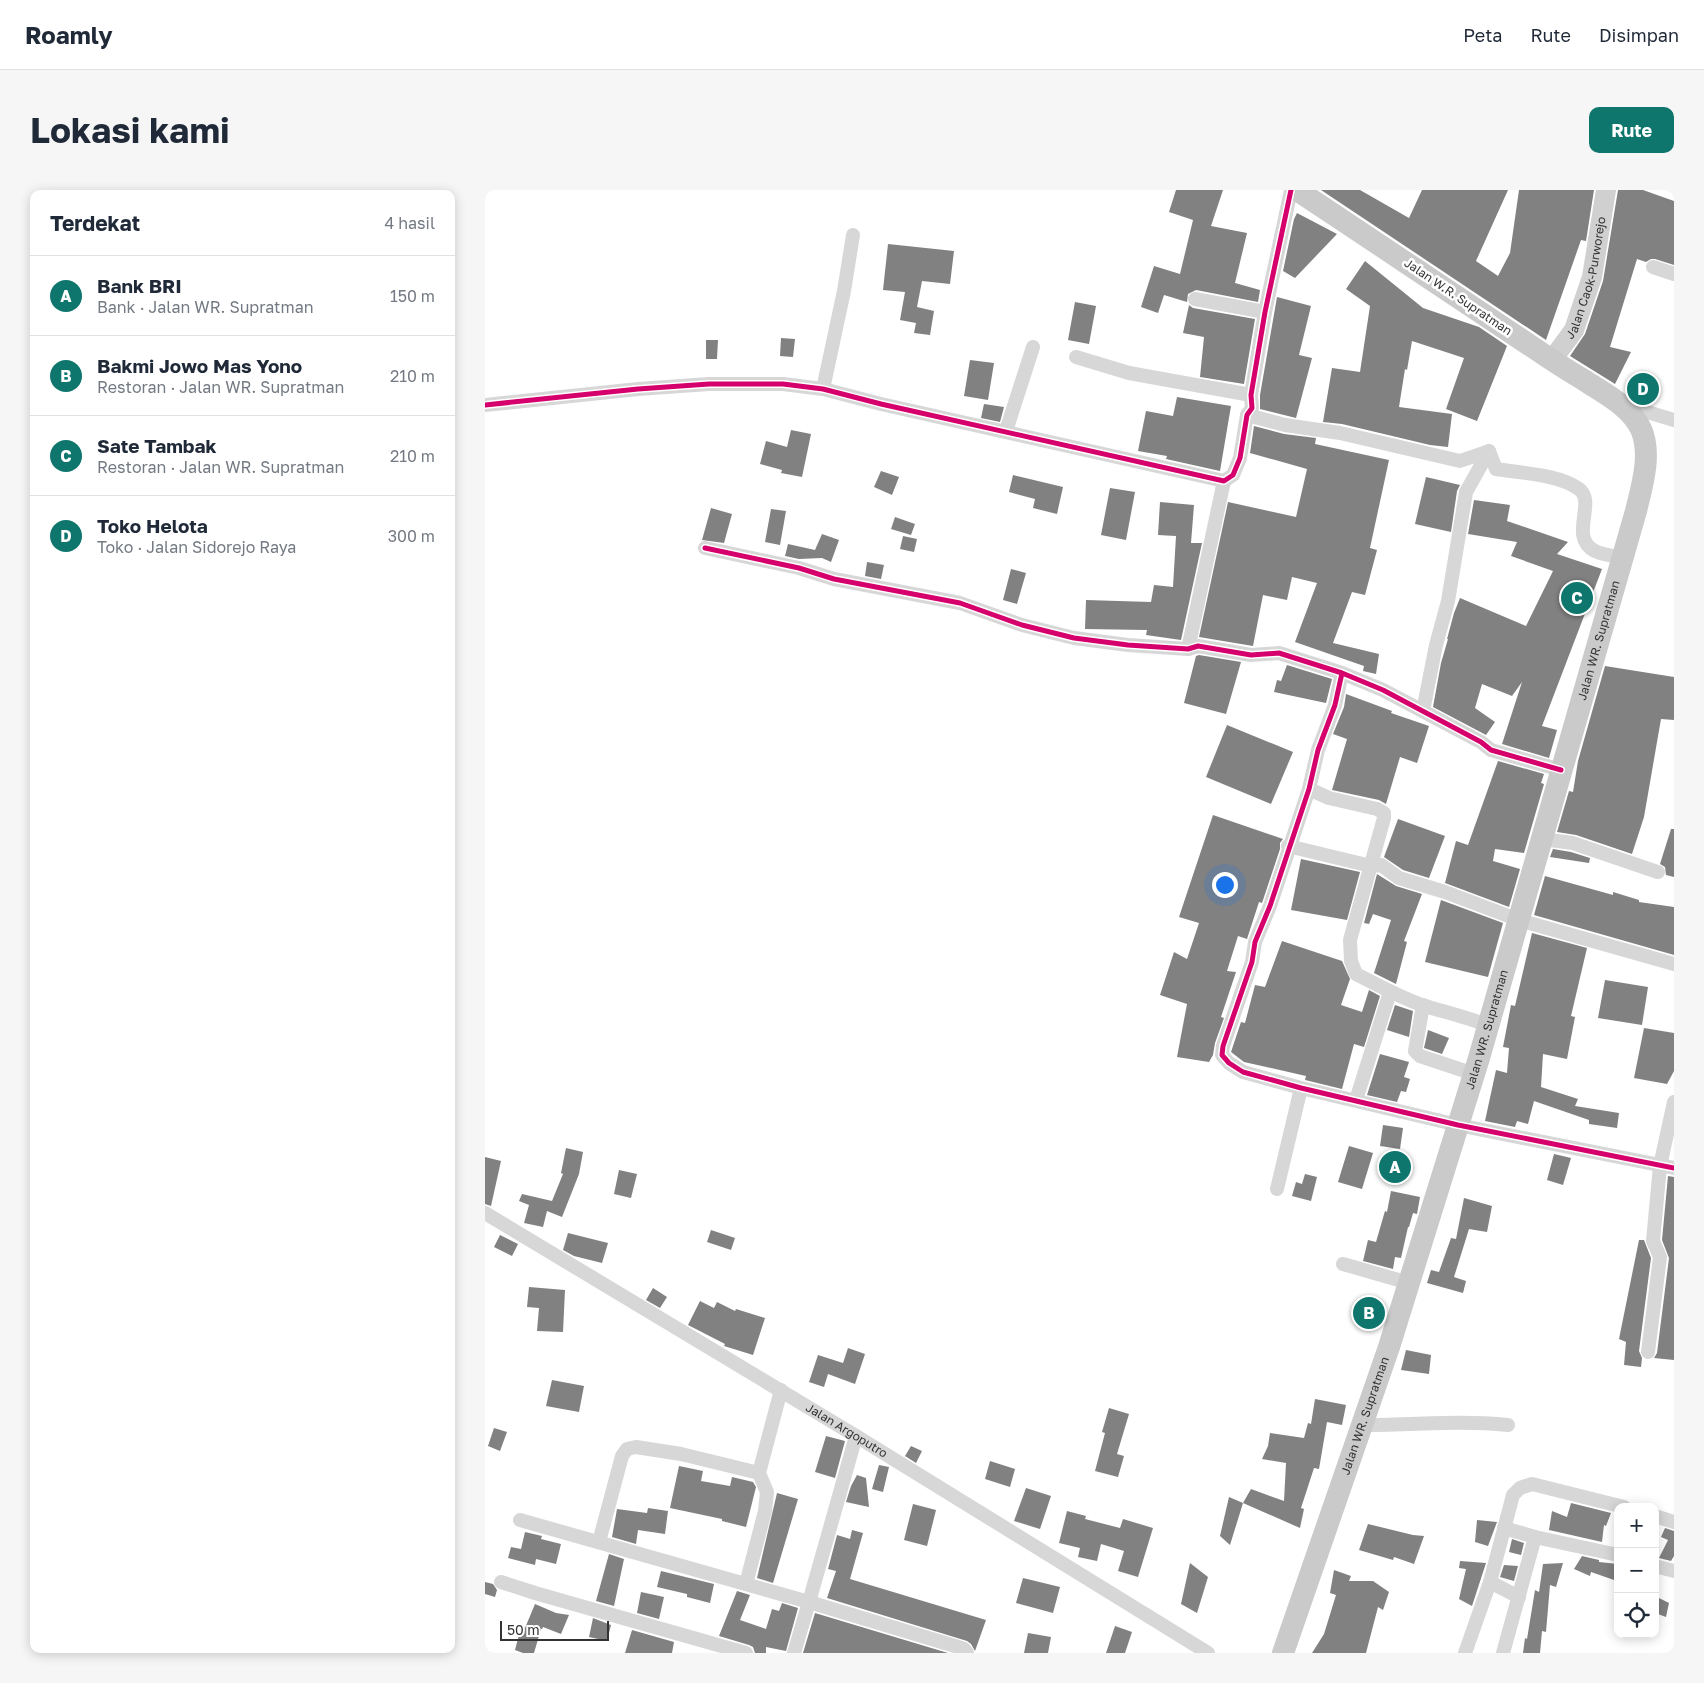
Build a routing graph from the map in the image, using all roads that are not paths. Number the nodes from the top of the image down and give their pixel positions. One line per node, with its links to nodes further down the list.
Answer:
1 (1291, 190): 8 (street)
2 (1297, 190): 11 (main road, Jalan W.R. Supratman)
3 (1606, 190): 11 (street, Jalan Caok-Purworejo)
4 (853, 236): 12 (street)
5 (1653, 267): 6 (street)
6 (1674, 274)
7 (1195, 299): 8 (street)
8 (1265, 312): 13 (street)
9 (1033, 347): 18 (street)
10 (1076, 357): 13 (street)
11 (1552, 360): 14 (main road, Jalan W.R. Supratman)
12 (823, 389): 15 (street); 18 (street)
13 (1251, 395): 16 (street)
14 (1621, 403): 17 (street); 22 (main road, Jalan WR. Supratman)
15 (485, 405)
16 (1247, 415): 19 (street); 20 (street)
17 (1674, 420)
18 (1006, 431): 20 (street)
19 (1489, 451): 22 (street); 25 (street)
20 (1224, 480): 23 (street)
21 (705, 548): 23 (street)
22 (1622, 558): 26 (main road, Jalan WR. Supratman)
23 (1188, 648): 24 (street)
24 (1342, 673): 25 (street); 27 (street)
25 (1423, 711): 26 (street)
26 (1561, 770): 28 (main road, Jalan WR. Supratman)
27 (1309, 789): 29 (street); 30 (street)
28 (1542, 838): 31 (street); 32 (main road, Jalan WR. Supratman)
29 (1288, 846): 30 (street); 38 (street)
30 (1371, 866): 32 (street); 34 (street)
31 (1658, 872)
32 (1519, 920): 33 (street); 36 (main road, Jalan WR. Supratman)
33 (1674, 964)
34 (1390, 992): 35 (street); 39 (street)
35 (1423, 1005): 36 (street); 37 (street)
36 (1489, 1026): 37 (main road, Jalan WR. Supratman)
37 (1474, 1074): 41 (main road, Jalan WR. Supratman)
38 (1301, 1088): 39 (street); 43 (street)
39 (1355, 1100): 41 (street)
40 (1674, 1102): 42 (street)
41 (1458, 1125): 42 (street); 46 (main road, Jalan WR. Supratman)
42 (1667, 1167): 47 (street)
43 (1277, 1190)
44 (485, 1213): 48 (street, Jalan Argoputro)
45 (1343, 1264): 46 (street)
46 (1409, 1283): 49 (main road, Jalan WR. Supratman)
47 (1648, 1352)
48 (781, 1390): 51 (street, Jalan Argoputro); 52 (street)
49 (1361, 1426): 50 (street); 72 (main road, Jalan WR. Supratman)
50 (1508, 1426)
51 (856, 1436): 67 (street); 71 (street, Jalan Argoputro)
52 (759, 1473): 59 (street); 65 (street)
53 (1614, 1504): 57 (street)
54 (1659, 1517): 56 (street)
55 (520, 1520): 59 (street)
56 (1674, 1522)
57 (1504, 1528): 58 (street); 64 (street)
58 (1535, 1537): 60 (street); 66 (street)
59 (599, 1542): 65 (street)
60 (1614, 1554)
61 (1659, 1567): 62 (street)
62 (1674, 1571)
63 (501, 1582): 68 (street)
64 (1490, 1582): 66 (street); 73 (street)
65 (746, 1584): 67 (street)
66 (1519, 1597): 74 (street)
67 (809, 1602): 69 (street); 70 (street)
68 (746, 1653)
69 (794, 1653)
70 (967, 1653)
71 (1208, 1653)
72 (1283, 1653)
73 (1465, 1653)
74 (1503, 1653)

